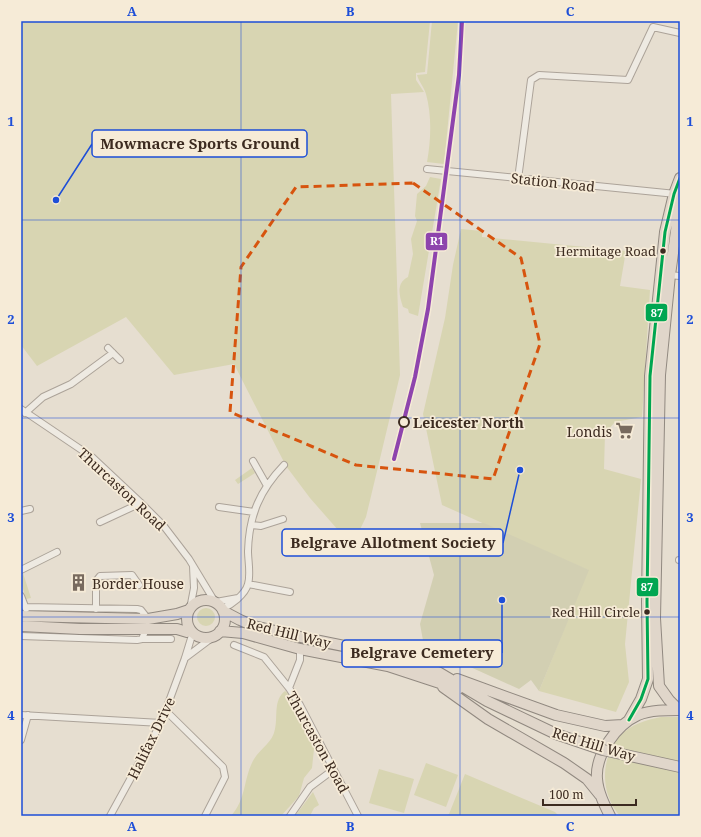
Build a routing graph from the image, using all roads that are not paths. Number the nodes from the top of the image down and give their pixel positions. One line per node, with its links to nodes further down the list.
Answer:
1 (680, 33): 3 (street)
2 (427, 169): 3 (street, Station Road)
3 (518, 179): 4 (street, Station Road)
4 (678, 188): 5 (highway)
5 (670, 275): 45 (highway); 49 (highway)
6 (108, 348): 7 (street)
7 (113, 353): 8 (street); 9 (street)
8 (120, 360)
9 (23, 411): 13 (street, Thurcaston Road)
10 (253, 461): 12 (street)
11 (284, 465): 12 (street)
12 (266, 484): 17 (street)
13 (141, 503): 19 (street); 22 (street, Thurcaston Road)
14 (219, 507): 17 (street)
15 (30, 509): 16 (street)
16 (21, 511)
17 (254, 512): 20 (street)
18 (283, 519): 20 (street)
19 (100, 522)
20 (252, 525): 24 (street)
21 (57, 552): 23 (street)
22 (194, 566): 28 (street, Thurcaston Road); 30 (street)
23 (21, 570)
24 (248, 584): 26 (street); 28 (street)
25 (139, 585): 29 (street)
26 (290, 592)
27 (21, 596): 31 (street)
28 (219, 606): 30 (highway); 34 (highway); 42 (highway, Red Hill Way)
29 (96, 609): 31 (street); 32 (street)
30 (189, 609): 32 (highway); 33 (highway)
31 (25, 618): 32 (highway)
32 (147, 624): 33 (highway); 37 (street)
33 (192, 631): 36 (highway); 41 (street, Halifax Drive)
34 (220, 631): 36 (highway); 40 (highway, Red Hill Way)
35 (21, 636): 37 (street)
36 (211, 637): 41 (street)
37 (142, 639): 38 (street)
38 (171, 640)
39 (234, 645): 43 (street, Thurcaston Road)
40 (300, 649): 42 (highway, Red Hill Way); 43 (street)
41 (185, 658): 44 (street, Halifax Drive)
42 (436, 677): 49 (highway); 51 (highway, Red Hill Way, bridge); 53 (highway)
43 (289, 688): 52 (street, Thurcaston Road)
44 (166, 710): 48 (street, Halifax Drive); 55 (street)
45 (680, 710): 49 (highway)
46 (21, 715): 47 (street)
47 (28, 715): 48 (street); 50 (street)
48 (161, 723): 54 (street, Halifax Drive)
49 (626, 723): 53 (highway)
50 (21, 740)
51 (680, 767)
52 (334, 770): 56 (street); 57 (street, Thurcaston Road)
53 (600, 795): 58 (highway)
54 (110, 816)
55 (205, 816)
56 (290, 816)
57 (358, 816)
58 (610, 816)

